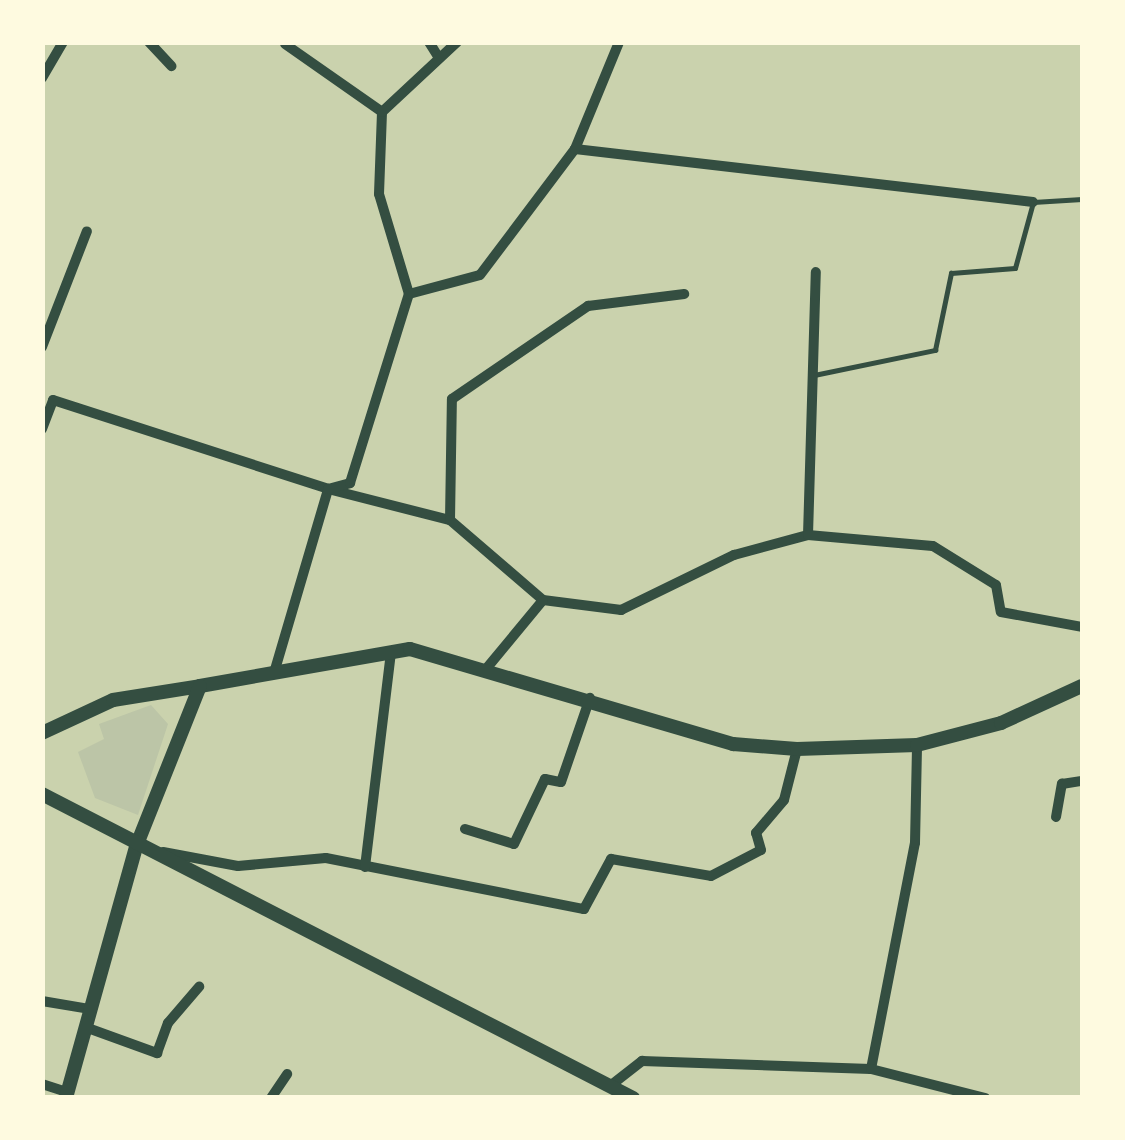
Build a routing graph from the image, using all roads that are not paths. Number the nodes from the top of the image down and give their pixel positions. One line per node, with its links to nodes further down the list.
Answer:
1 (63, 42): 8 (street)
2 (149, 42): 9 (street)
3 (429, 42): 7 (street)
4 (457, 42): 7 (street)
5 (619, 42): 12 (street)
6 (285, 44): 11 (street)
7 (439, 58): 11 (street)
8 (46, 62): 10 (street)
9 (170, 66)
10 (42, 78)
11 (382, 112): 17 (street)
12 (574, 149): 14 (street); 17 (street)
13 (1082, 199): 14 (lane)
14 (1033, 202): 20 (lane)
15 (87, 231): 19 (street)
16 (816, 272): 20 (street)
17 (409, 294): 24 (street)
18 (684, 294): 25 (street)
19 (42, 347)
20 (814, 375): 26 (street)
21 (42, 396): 22 (street)
22 (63, 402): 23 (street); 24 (street)
23 (42, 429)
24 (328, 489): 25 (street); 31 (street)
25 (450, 520): 27 (street)
26 (808, 534): 27 (street); 28 (street)
27 (542, 600): 30 (street)
28 (1082, 627)
29 (391, 652): 30 (main road); 31 (main road); 43 (street)
30 (486, 670): 34 (main road)
31 (274, 673): 32 (main road)
32 (200, 686): 35 (main road); 42 (main road)
33 (1082, 686): 36 (main road)
34 (590, 697): 37 (main road); 41 (street)
35 (42, 733)
36 (917, 745): 37 (main road); 48 (street)
37 (797, 749): 43 (street)
38 (1082, 782): 40 (street)
39 (42, 794): 42 (main road)
40 (1056, 817)
41 (464, 829)
42 (136, 847): 43 (street); 46 (main road); 51 (main road)
43 (366, 867)
44 (199, 986): 47 (street)
45 (42, 1000): 46 (street)
46 (90, 1009): 47 (main road)
47 (85, 1028): 52 (main road)
48 (871, 1069): 51 (street); 55 (street)
49 (287, 1074): 53 (street)
50 (42, 1084): 52 (street)
51 (610, 1086): 54 (main road)
52 (66, 1095)
53 (271, 1098)
54 (633, 1098)
55 (984, 1098)

